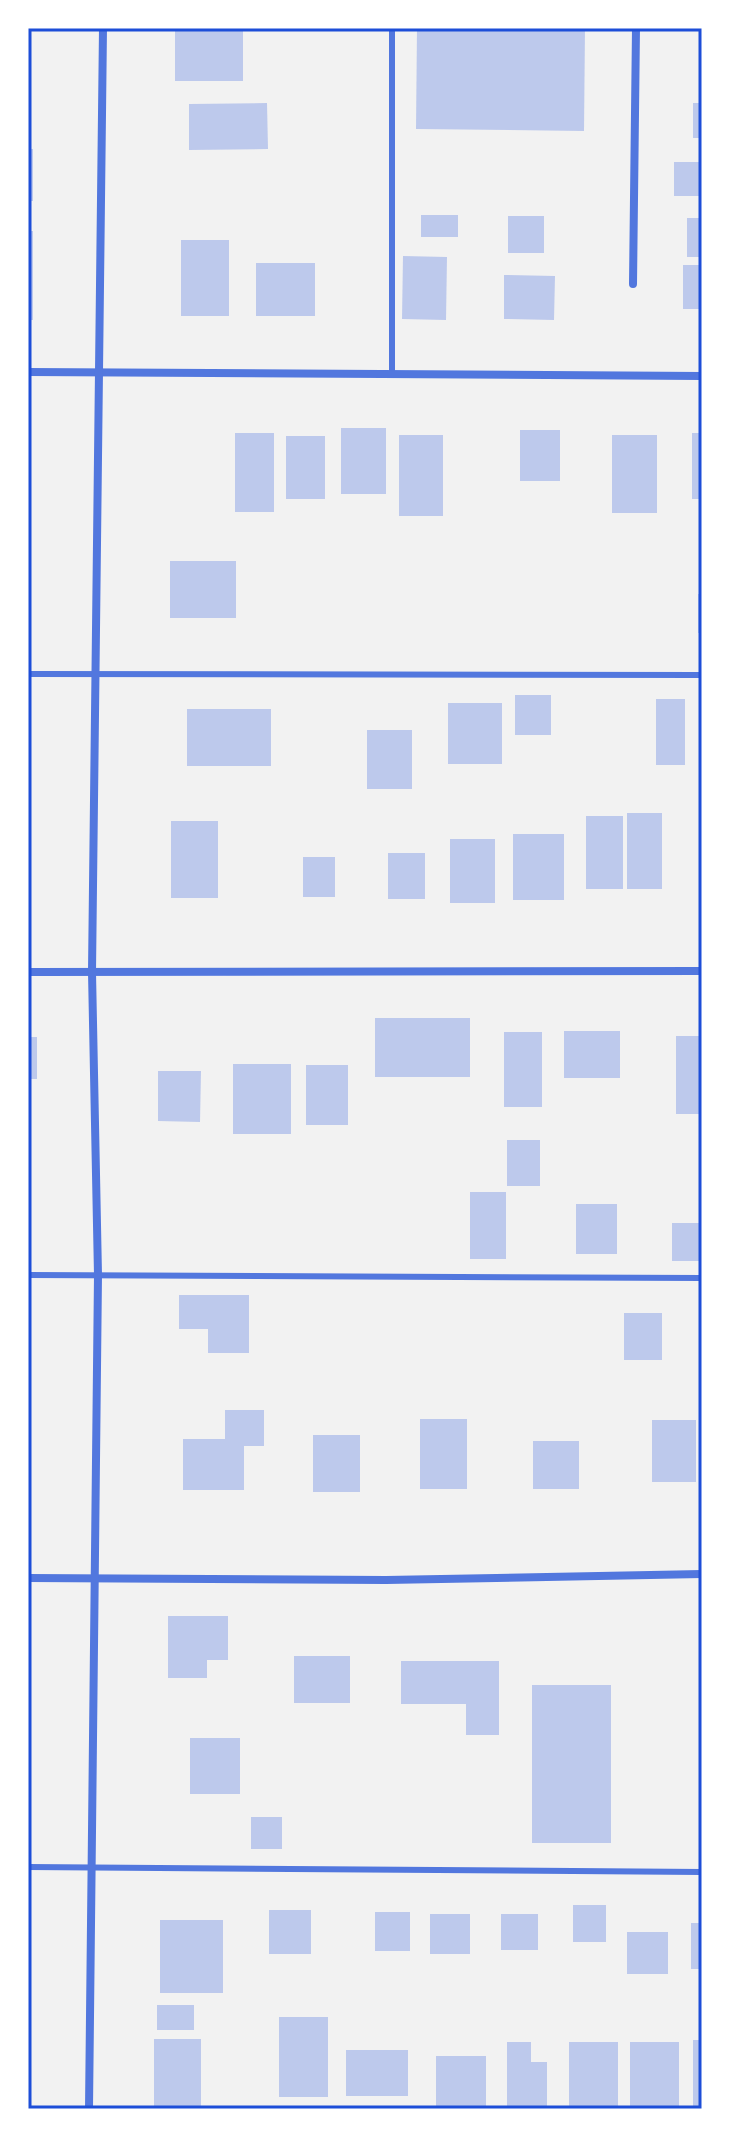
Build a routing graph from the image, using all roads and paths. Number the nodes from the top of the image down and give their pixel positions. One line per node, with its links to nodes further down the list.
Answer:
1 (103, 28): 6 (street)
2 (392, 28): 7 (lane)
3 (636, 28): 4 (street)
4 (633, 284)
5 (28, 372): 6 (street)
6 (99, 372): 7 (street); 9 (street)
7 (392, 374): 8 (street)
8 (702, 376)
9 (95, 673): 10 (lane); 11 (lane); 14 (street)
10 (28, 674)
11 (702, 675)
12 (702, 971): 14 (street)
13 (28, 972): 14 (street)
14 (92, 972): 16 (street)
15 (28, 1275): 16 (lane)
16 (98, 1275): 17 (lane); 20 (street)
17 (702, 1278)
18 (702, 1574): 20 (street)
19 (28, 1578): 20 (street)
20 (95, 1578): 22 (street)
21 (28, 1867): 22 (lane)
22 (91, 1868): 23 (lane); 24 (street)
23 (702, 1872)
24 (89, 2109)

